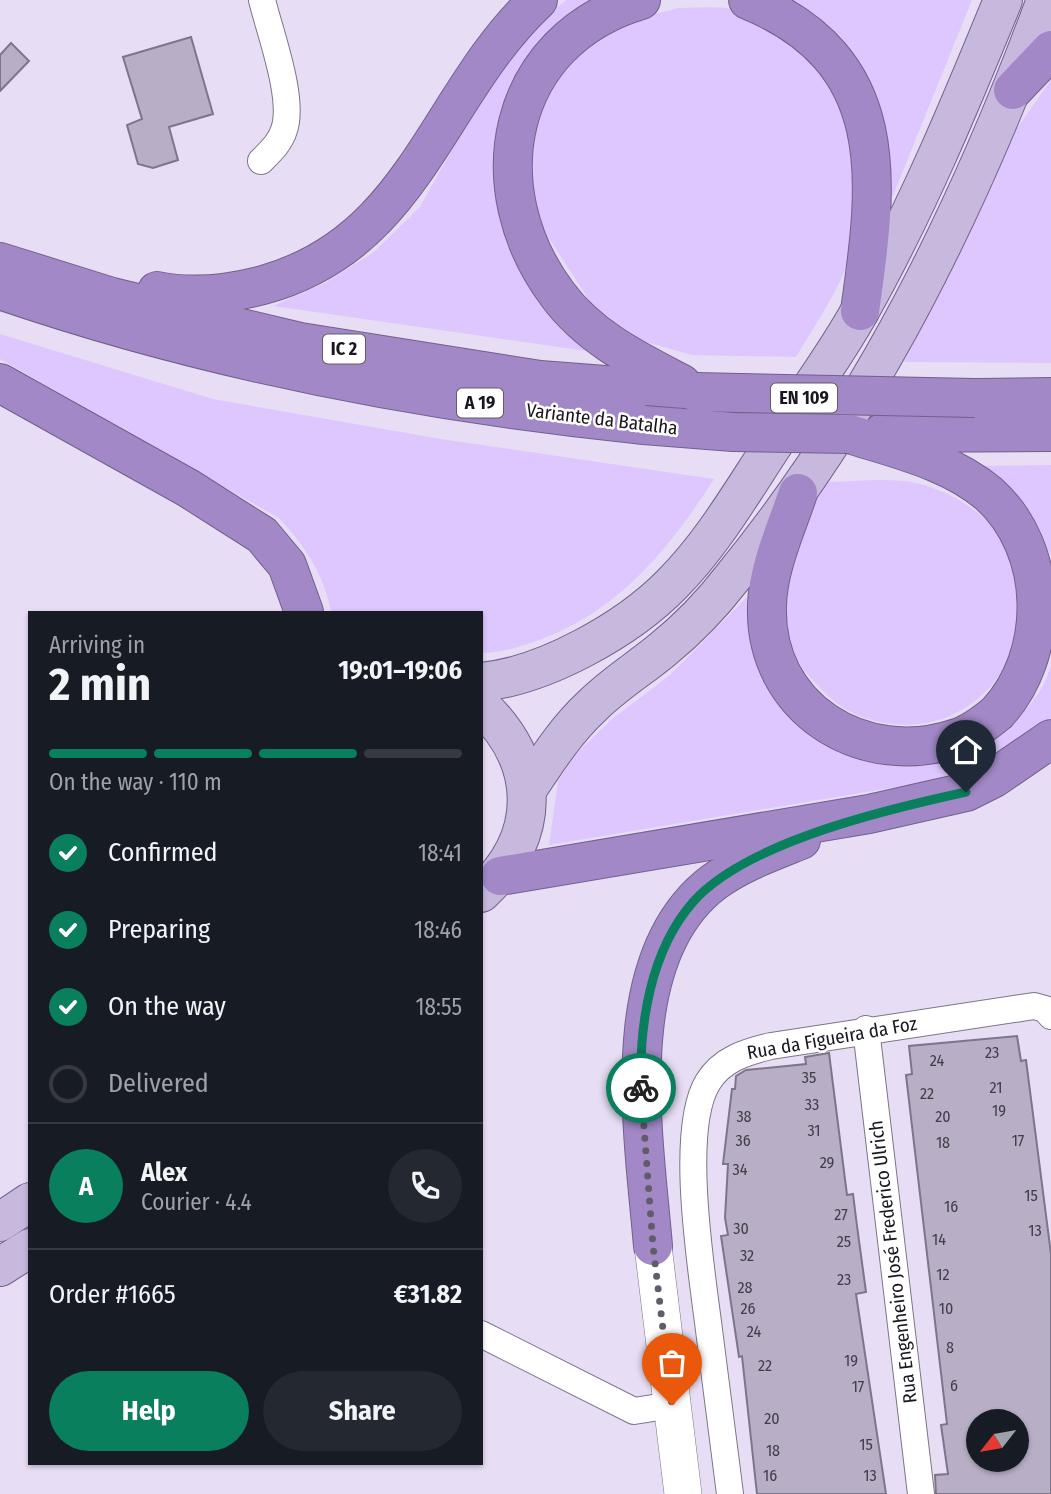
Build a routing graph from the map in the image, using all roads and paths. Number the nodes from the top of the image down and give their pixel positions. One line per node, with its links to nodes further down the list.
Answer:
1 (262, 0): 9 (street)
2 (538, 0): 10 (highway)
3 (641, 0): 15 (highway)
4 (748, 0): 13 (highway)
5 (1003, 0): 13 (main road, EN 109)
6 (1046, 0): 8 (main road, EN 109)
7 (1051, 50): 8 (highway)
8 (1013, 90): 19 (main road, EN 109)
9 (261, 161)
10 (0, 248)
11 (0, 262): 15 (highway, IC 2)
12 (0, 290): 18 (highway, Variante da Batalha / A 19, bridge)
13 (860, 311): 21 (main road, EN 109)
14 (0, 383): 20 (highway)
15 (696, 392): 16 (highway, IC 2, bridge)
16 (1051, 397)
17 (1051, 432): 18 (highway, Variante da Batalha / A 19)
18 (849, 434): 19 (highway)
19 (798, 493): 24 (main road, EN 109)
20 (304, 611)
21 (483, 682)
22 (483, 708): 24 (main road)
23 (1051, 739): 25 (highway)
24 (527, 790): 26 (main road)
25 (869, 814): 26 (highway); 31 (highway)
26 (491, 884)
27 (1048, 1012): 28 (street, Rua da Figueira da Foz)
28 (866, 1029): 37 (street, Rua da Figueira da Foz); 38 (street, Rua Engenheiro José Frederico Ulrich)
29 (28, 1203): 30 (main road)
30 (0, 1222)
31 (653, 1246): 35 (main road)
32 (28, 1249): 33 (main road)
33 (0, 1266)
34 (483, 1335): 35 (street)
35 (672, 1405): 36 (main road)
36 (683, 1494)
37 (730, 1494)
38 (921, 1494)

